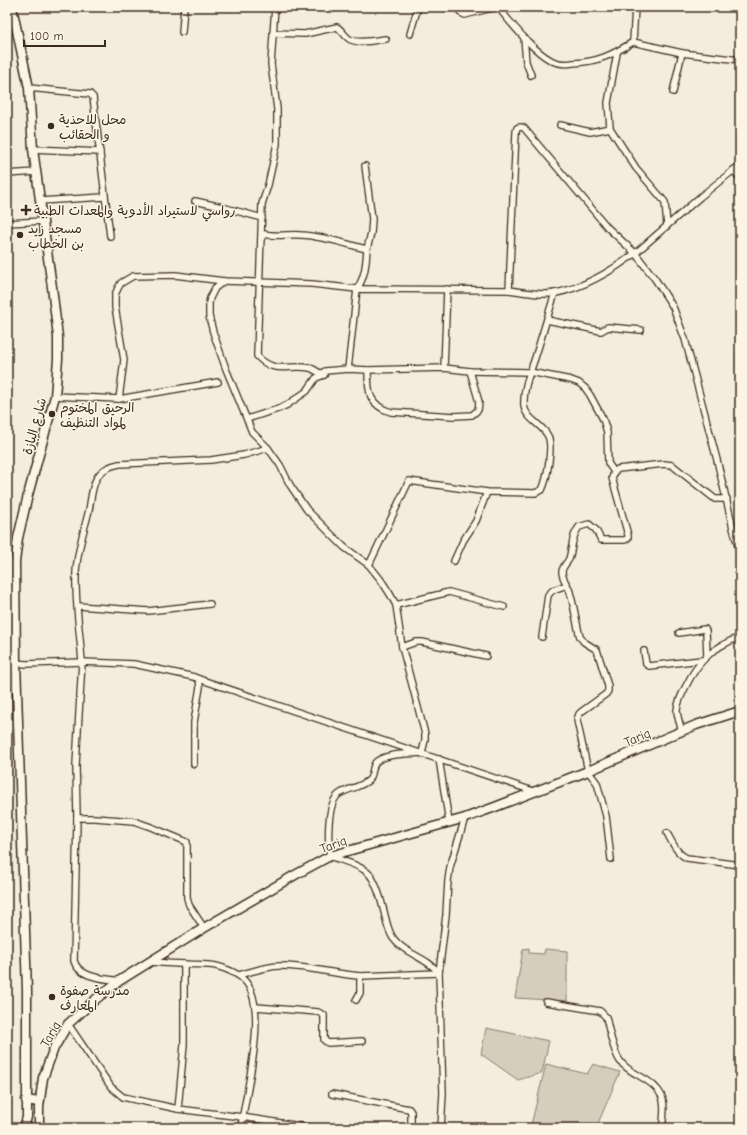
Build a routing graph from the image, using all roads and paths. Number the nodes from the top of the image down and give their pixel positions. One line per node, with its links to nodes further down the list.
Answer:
1 (12, 7): 18 (main road, شارع البازة)
2 (184, 7): 8 (street)
3 (275, 7): 9 (street)
4 (418, 7): 10 (street)
5 (457, 7): 6 (street)
6 (497, 7): 11 (street)
7 (635, 7): 13 (street)
8 (182, 32)
9 (273, 33): 12 (street); 33 (street)
10 (410, 34)
11 (524, 38): 14 (street); 17 (street)
12 (386, 39)
13 (633, 42): 14 (street); 15 (street)
14 (616, 52): 21 (street)
15 (682, 53): 16 (street); 19 (street)
16 (740, 60)
17 (531, 75)
18 (28, 88): 22 (main road, شارع البازة); 23 (street)
19 (673, 92)
20 (560, 125): 21 (street)
21 (610, 128): 36 (street)
22 (33, 149): 23 (street); 27 (main road, شارع البازة)
23 (100, 152): 30 (street)
24 (740, 165): 26 (street)
25 (365, 166): 39 (street)
26 (733, 170): 29 (street); 36 (street)
27 (36, 172): 28 (street); 31 (main road, شارع البازة)
28 (7, 174)
29 (740, 178)
30 (104, 197): 31 (street); 37 (street)
31 (40, 201): 34 (main road, شارع البازة)
32 (195, 201): 33 (street)
33 (262, 218): 38 (street)
34 (43, 221): 35 (street); 56 (main road, شارع البازة)
35 (7, 222)
36 (667, 226): 40 (street)
37 (110, 236)
38 (261, 239): 39 (street); 42 (street)
39 (367, 249): 43 (street)
40 (635, 253): 45 (street); 46 (street); 62 (street)
41 (224, 281): 42 (street); 57 (street); 58 (street)
42 (260, 282): 43 (street); 54 (street)
43 (357, 289): 44 (street); 50 (street)
44 (447, 289): 45 (street); 49 (street)
45 (509, 290): 46 (street)
46 (555, 293): 47 (street)
47 (547, 320): 48 (street); 53 (street)
48 (641, 330)
49 (444, 368): 51 (street); 52 (street)
50 (348, 369): 51 (street); 54 (street)
51 (368, 370): 52 (street)
52 (470, 371): 53 (street)
53 (530, 372): 60 (street); 61 (street)
54 (324, 375): 58 (street)
55 (218, 382): 57 (street)
56 (55, 396): 57 (street); 80 (main road, شارع البازة)
57 (119, 399)
58 (247, 419): 59 (street)
59 (268, 448): 65 (street); 69 (street)
60 (614, 472): 62 (street); 66 (street)
61 (487, 492): 64 (street); 65 (street)
62 (727, 499): 63 (street)
63 (740, 553)
64 (454, 561)
65 (369, 565): 68 (street)
66 (567, 585): 72 (street); 88 (street)
67 (210, 604): 69 (street)
68 (396, 605): 70 (street); 74 (street)
69 (78, 606): 81 (street)
70 (504, 607)
71 (679, 633): 77 (street)
72 (542, 637)
73 (740, 637): 77 (street)
74 (402, 647): 76 (street); 85 (street)
75 (644, 651): 78 (street)
76 (486, 656)
77 (707, 656): 78 (street)
78 (701, 660): 84 (street)
79 (7, 662): 80 (street)
80 (16, 662): 81 (street); 110 (main road, شارع البازة)
81 (82, 662): 82 (street); 90 (street)
82 (199, 679): 85 (street); 87 (street)
83 (740, 712): 84 (main road, Tariq)
84 (682, 731): 88 (main road, Tariq)
85 (422, 753): 86 (street); 94 (street)
86 (438, 759): 89 (street); 92 (street)
87 (194, 764)
88 (588, 771): 89 (main road, Tariq); 95 (street)
89 (536, 792): 91 (main road, Tariq)
90 (77, 818): 97 (street); 103 (street)
91 (466, 818): 92 (main road, Tariq); 100 (street)
92 (449, 822): 94 (main road, Tariq)
93 (667, 832): 96 (street)
94 (330, 856): 97 (main road, Tariq); 100 (street)
95 (611, 858)
96 (740, 865)
97 (204, 928): 98 (main road, Tariq)
98 (152, 962): 99 (street); 103 (main road, Tariq)
99 (184, 964): 101 (street); 112 (street)
100 (439, 973): 102 (street); 121 (street)
101 (238, 975): 102 (street); 106 (street)
102 (360, 976): 104 (street)
103 (119, 981): 107 (main road, Tariq)
104 (356, 1000)
105 (546, 1002): 122 (street)
106 (256, 1008): 108 (street); 114 (street)
107 (68, 1024): 111 (main road, Tariq); 112 (street)
108 (362, 1041)
109 (332, 1094): 120 (street)
110 (26, 1100): 111 (main road); 113 (main road, شارع البازة)
111 (39, 1102): 117 (main road, Tariq)
112 (178, 1109): 114 (street)
113 (27, 1117): 115 (main road, شارع البازة); 116 (main road, شارع البازة)
114 (242, 1117): 118 (street); 119 (street)
115 (24, 1128)
116 (30, 1128)
117 (39, 1128)
118 (241, 1128)
119 (313, 1128)
120 (411, 1128)
121 (440, 1128)
122 (662, 1128)

